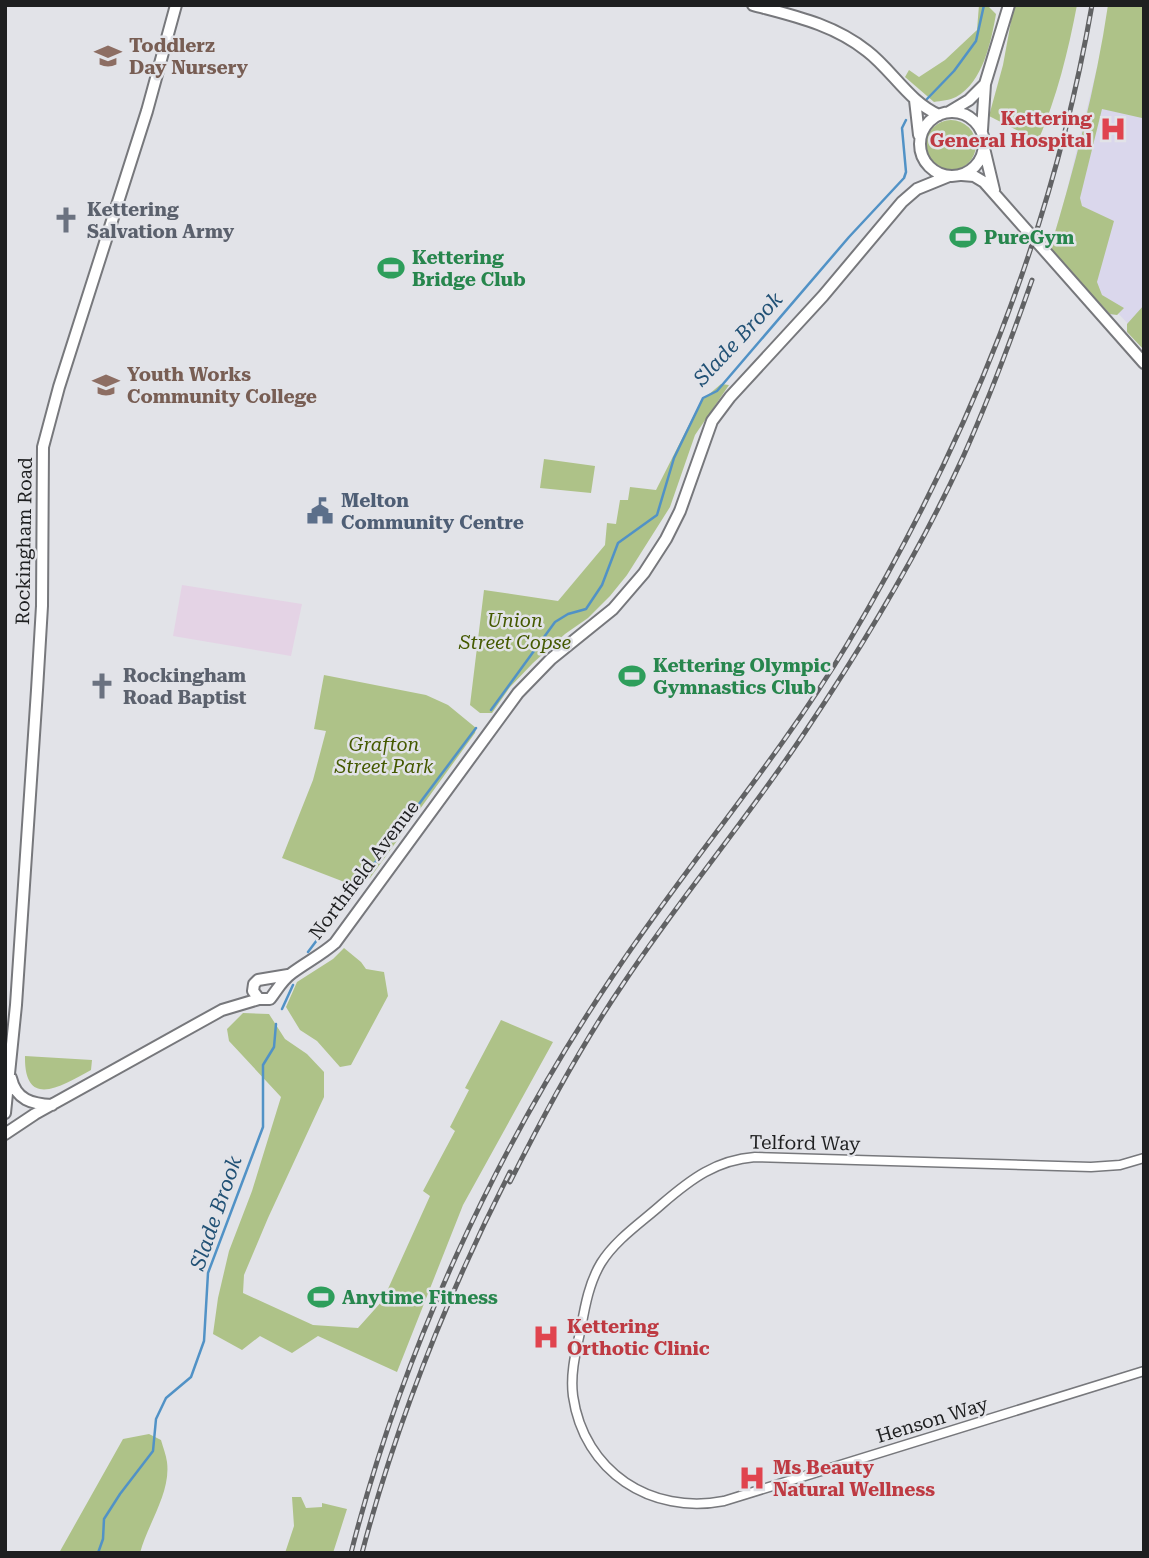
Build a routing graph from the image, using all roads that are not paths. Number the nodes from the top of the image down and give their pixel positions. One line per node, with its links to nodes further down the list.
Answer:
1 (176, 5): 18 (main road, Rockingham Road)
2 (753, 5): 5 (main road)
3 (1009, 5): 4 (main road)
4 (985, 84): 6 (main road); 7 (main road)
5 (918, 106): 6 (main road); 8 (main road)
6 (944, 114): 7 (main road); 8 (main road)
7 (982, 133): 9 (main road)
8 (920, 142): 10 (main road)
9 (984, 145): 11 (main road); 14 (main road)
10 (922, 154): 12 (main road); 13 (main road)
11 (962, 175): 12 (main road); 14 (main road)
12 (949, 176): 13 (main road, Northfield Avenue)
13 (917, 189): 16 (main road, Northfield Avenue)
14 (994, 193): 15 (main road)
15 (1144, 363)
16 (272, 984): 17 (main road); 17 (main road)
17 (256, 995): 20 (main road)
18 (9, 1072): 19 (main road, Rockingham Road); 20 (main road)
19 (6, 1097): 21 (main road, Rockingham Road)
20 (55, 1105): 22 (main road)
21 (5, 1113)
22 (35, 1114): 23 (main road); 24 (main road)
23 (5, 1123)
24 (5, 1134)
25 (1144, 1158): 27 (street, Telford Way)
26 (1144, 1371): 27 (street, Henson Way)
27 (587, 1439)

